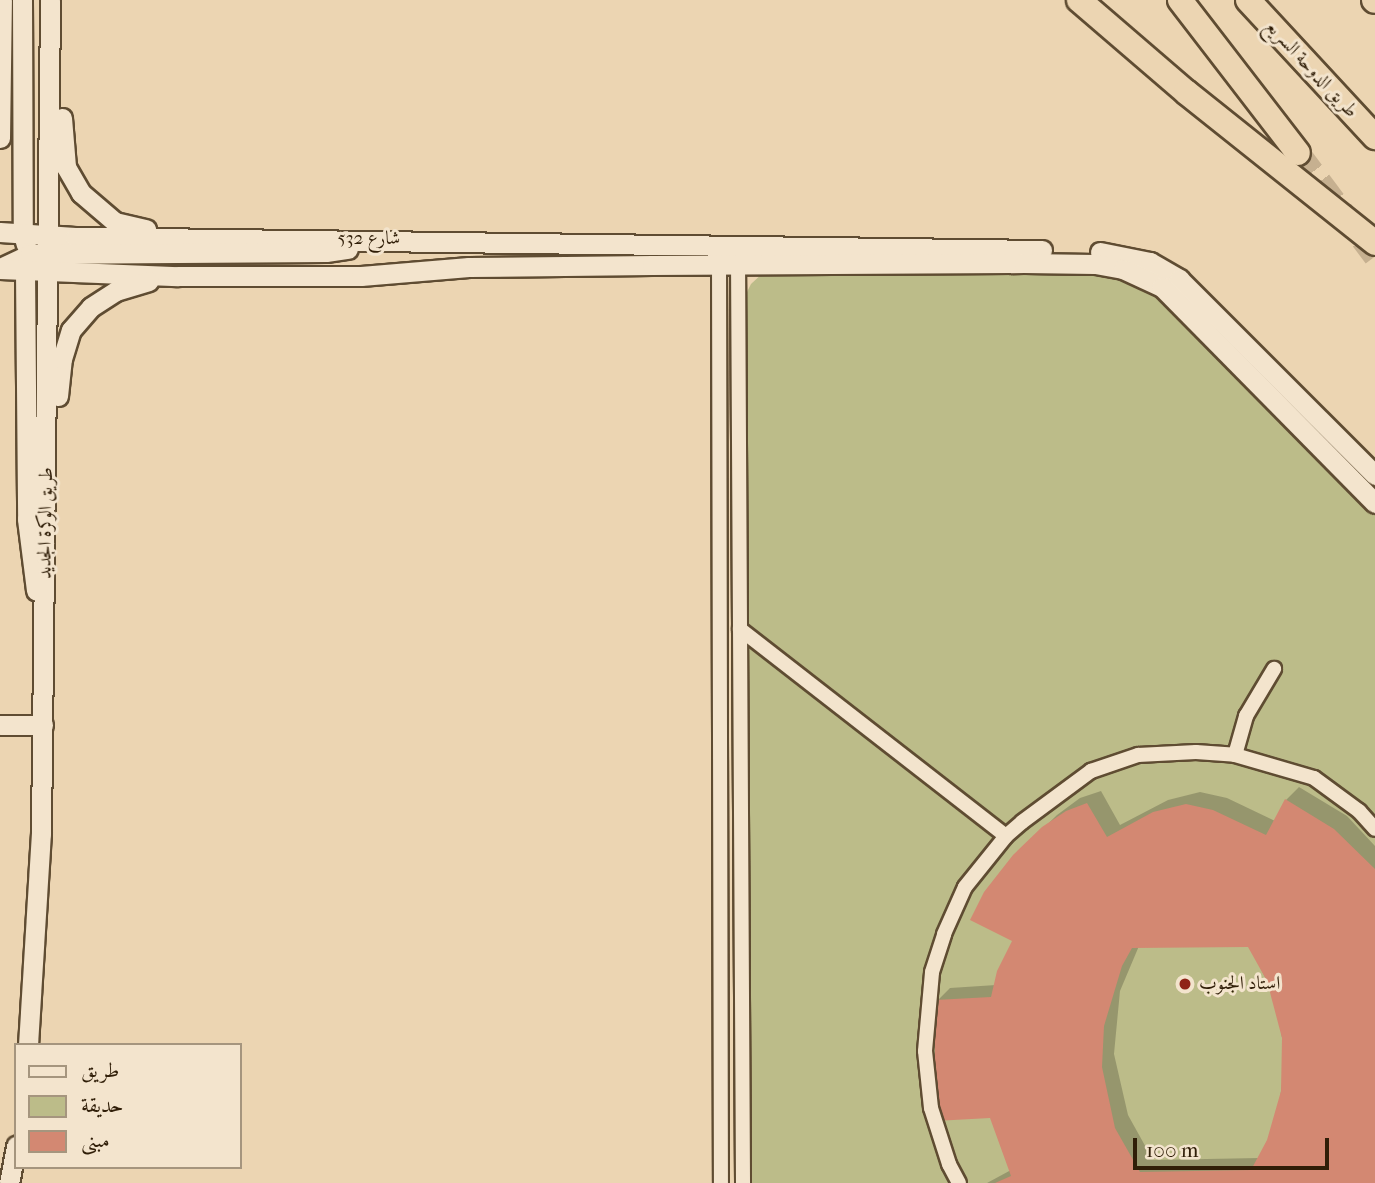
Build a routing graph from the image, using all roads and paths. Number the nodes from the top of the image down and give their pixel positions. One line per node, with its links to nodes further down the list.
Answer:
1 (2, 0): 9 (street)
2 (22, 0): 16 (street)
3 (50, 0): 16 (street, طريق الوكرة الجديد)
4 (59, 0): 12 (street)
5 (1079, 0): 13 (highway)
6 (1180, 0): 10 (highway)
7 (1248, 0): 8 (highway, طريق الدوحة السريع)
8 (1375, 137)
9 (0, 138)
10 (1298, 153)
11 (0, 233): 16 (street, شارع 532)
12 (464, 240): 14 (street, شارع 532); 16 (street, شارع 532)
13 (1375, 243)
14 (718, 244): 15 (street, شارع 532); 17 (street)
15 (738, 245): 17 (street); 20 (street, شارع 532)
16 (29, 253): 18 (street, شارع 532); 19 (street, شارع 532); 22 (street, طريق الوكرة الجديد); 24 (street)
17 (728, 265): 19 (street, شارع 532); 21 (street, شارع 532); 23 (street); 32 (street)
18 (0, 268)
19 (178, 276): 22 (street)
20 (1375, 475)
21 (1375, 503)
22 (45, 612): 24 (street, طريق الوكرة الجديد)
23 (740, 629): 30 (street); 33 (street)
24 (44, 638): 27 (street, طريق الوكرة الجديد)
25 (1274, 669): 28 (street)
26 (0, 725): 27 (street)
27 (43, 725): 31 (street, طريق الوكرة الجديد)
28 (1235, 755): 29 (street); 30 (street)
29 (1375, 829)
30 (1006, 836): 34 (street)
31 (28, 1043)
32 (720, 1183)
33 (743, 1183)
34 (959, 1183)

